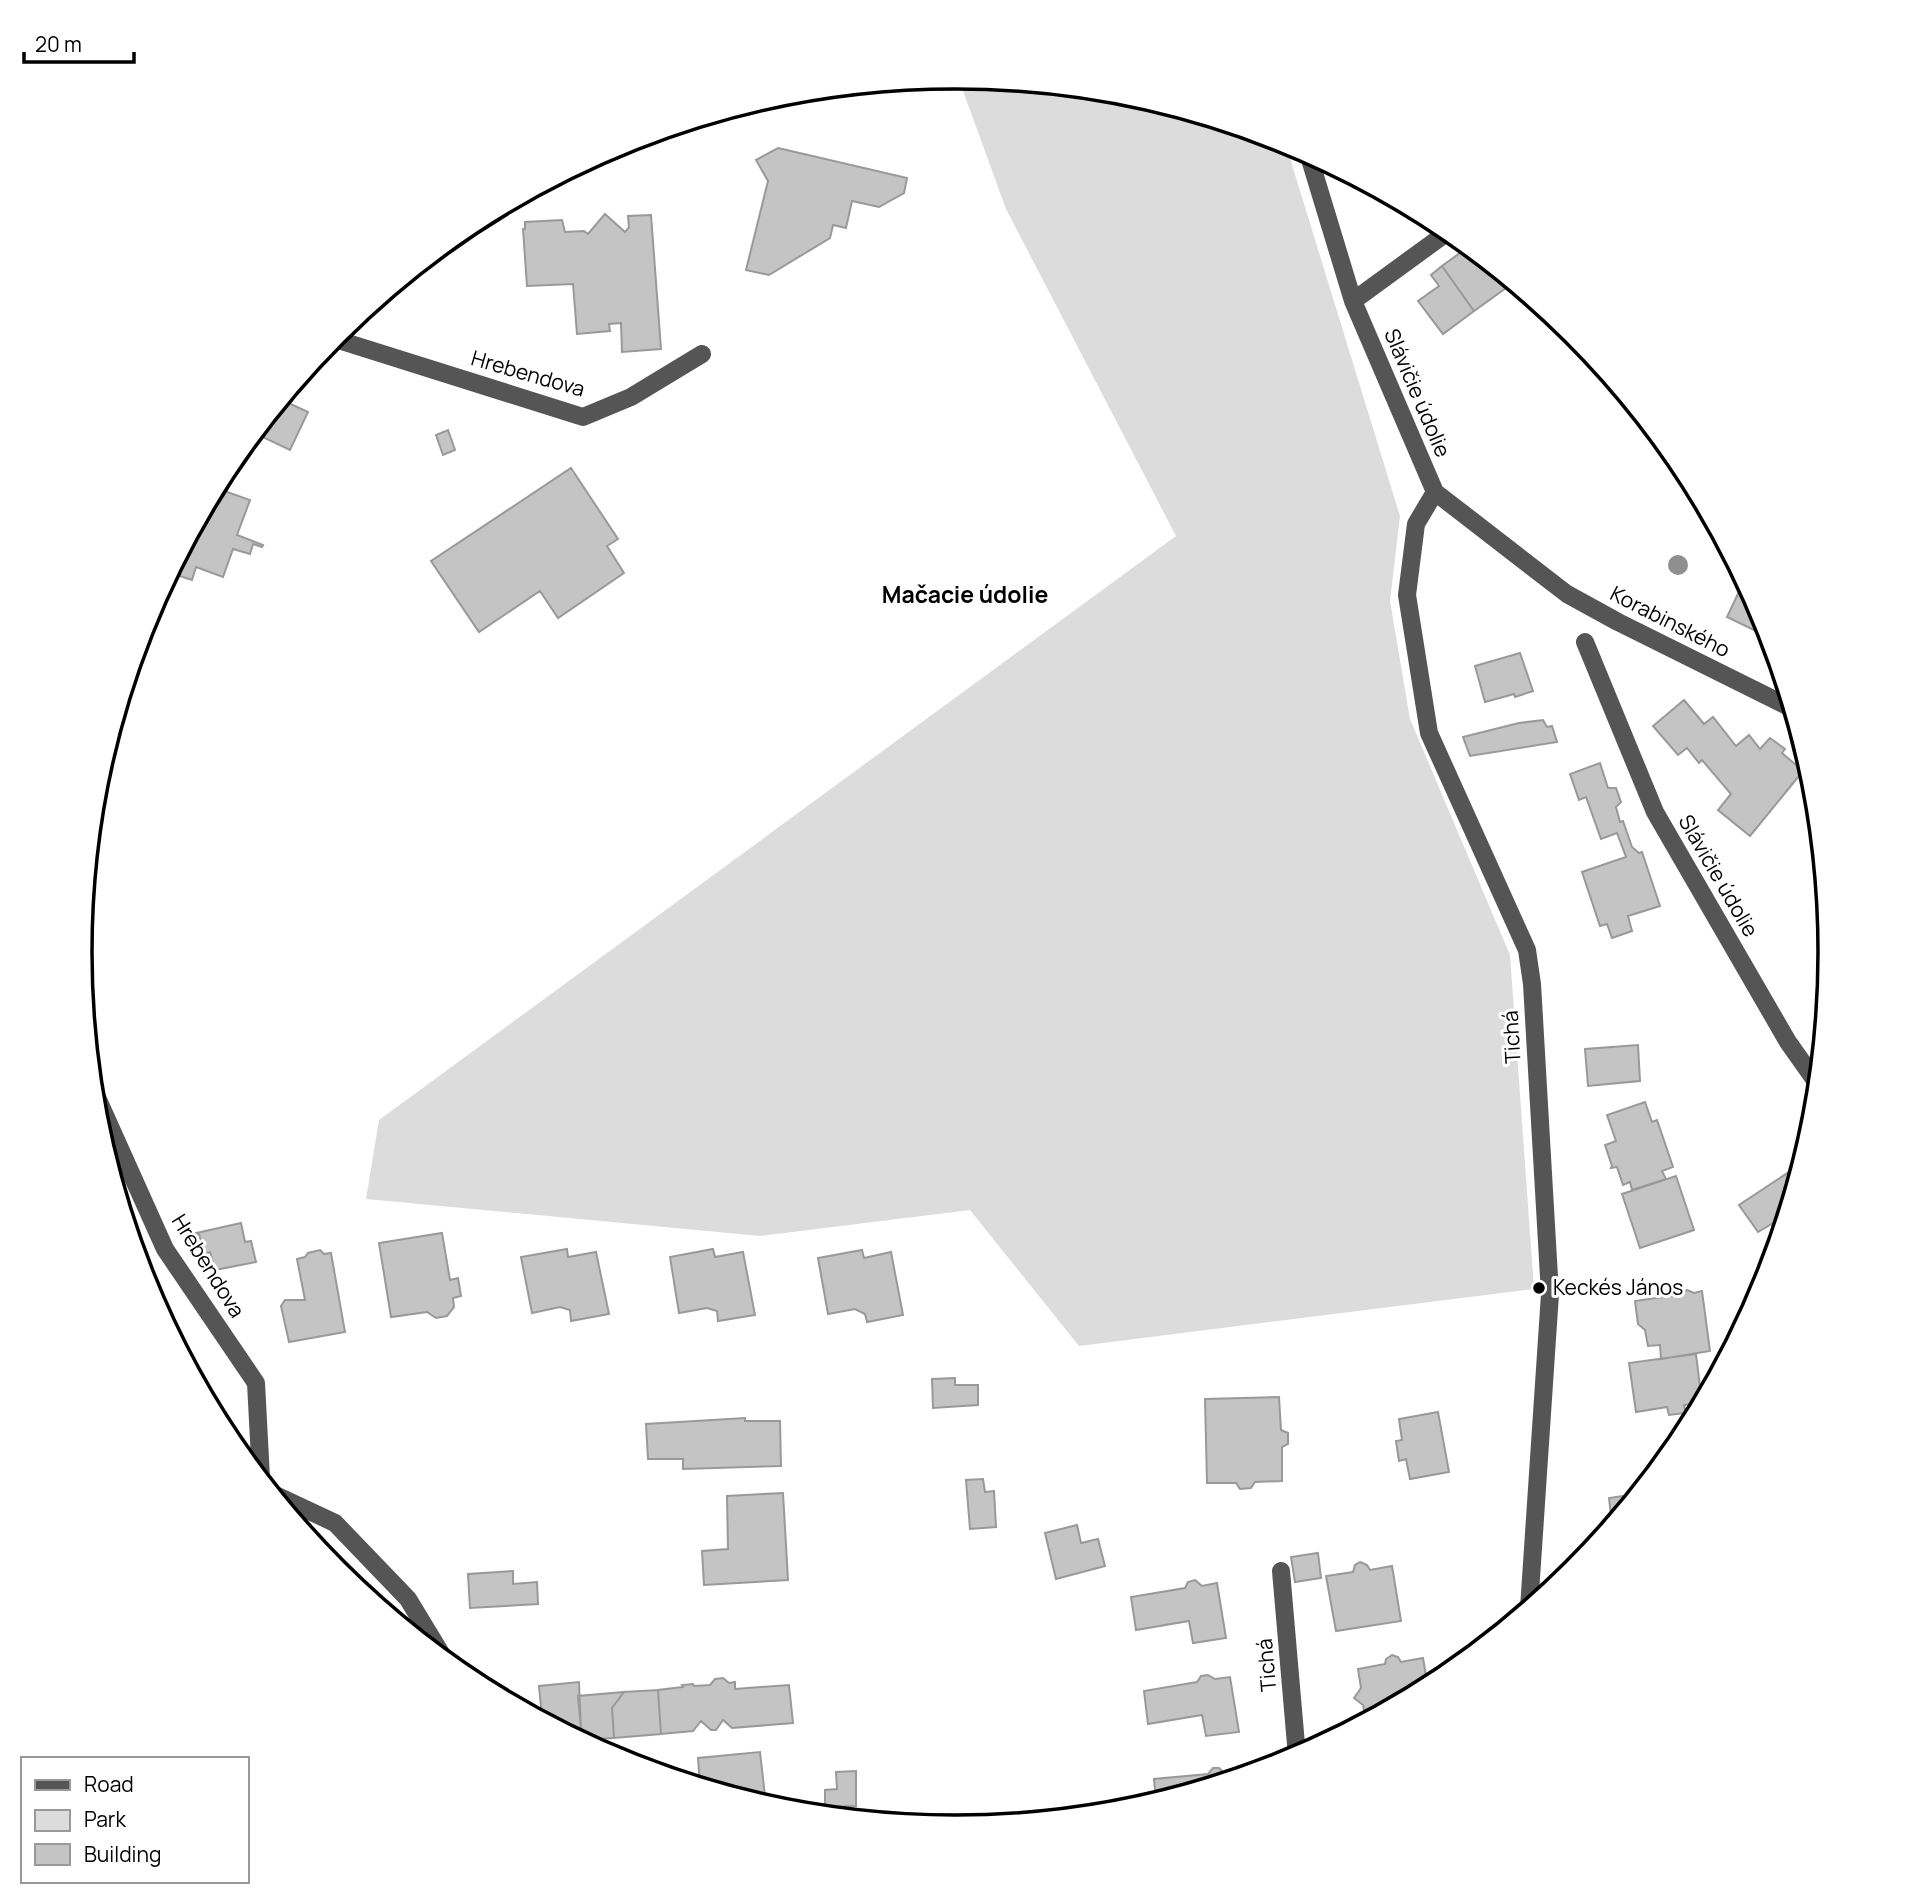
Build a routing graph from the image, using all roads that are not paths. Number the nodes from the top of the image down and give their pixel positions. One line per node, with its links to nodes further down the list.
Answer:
1 (1312, 167): 3 (street, Slávičie údolie)
2 (1439, 238): 3 (street)
3 (1353, 301): 6 (street, Slávičie údolie)
4 (345, 342): 5 (street, Hrebendova)
5 (702, 354)
6 (1435, 492): 7 (street, Slávičie údolie); 15 (street, Tichá)
7 (1567, 594): 9 (street, Korabinského)
8 (1585, 642): 10 (street, Slávičie údolie)
9 (1780, 703)
10 (1809, 1072)
11 (110, 1125): 12 (street, Hrebendova)
12 (260, 1462)
13 (290, 1501): 16 (street)
14 (1282, 1570): 17 (street, Tichá)
15 (1530, 1595)
16 (431, 1637)
17 (1296, 1744)

